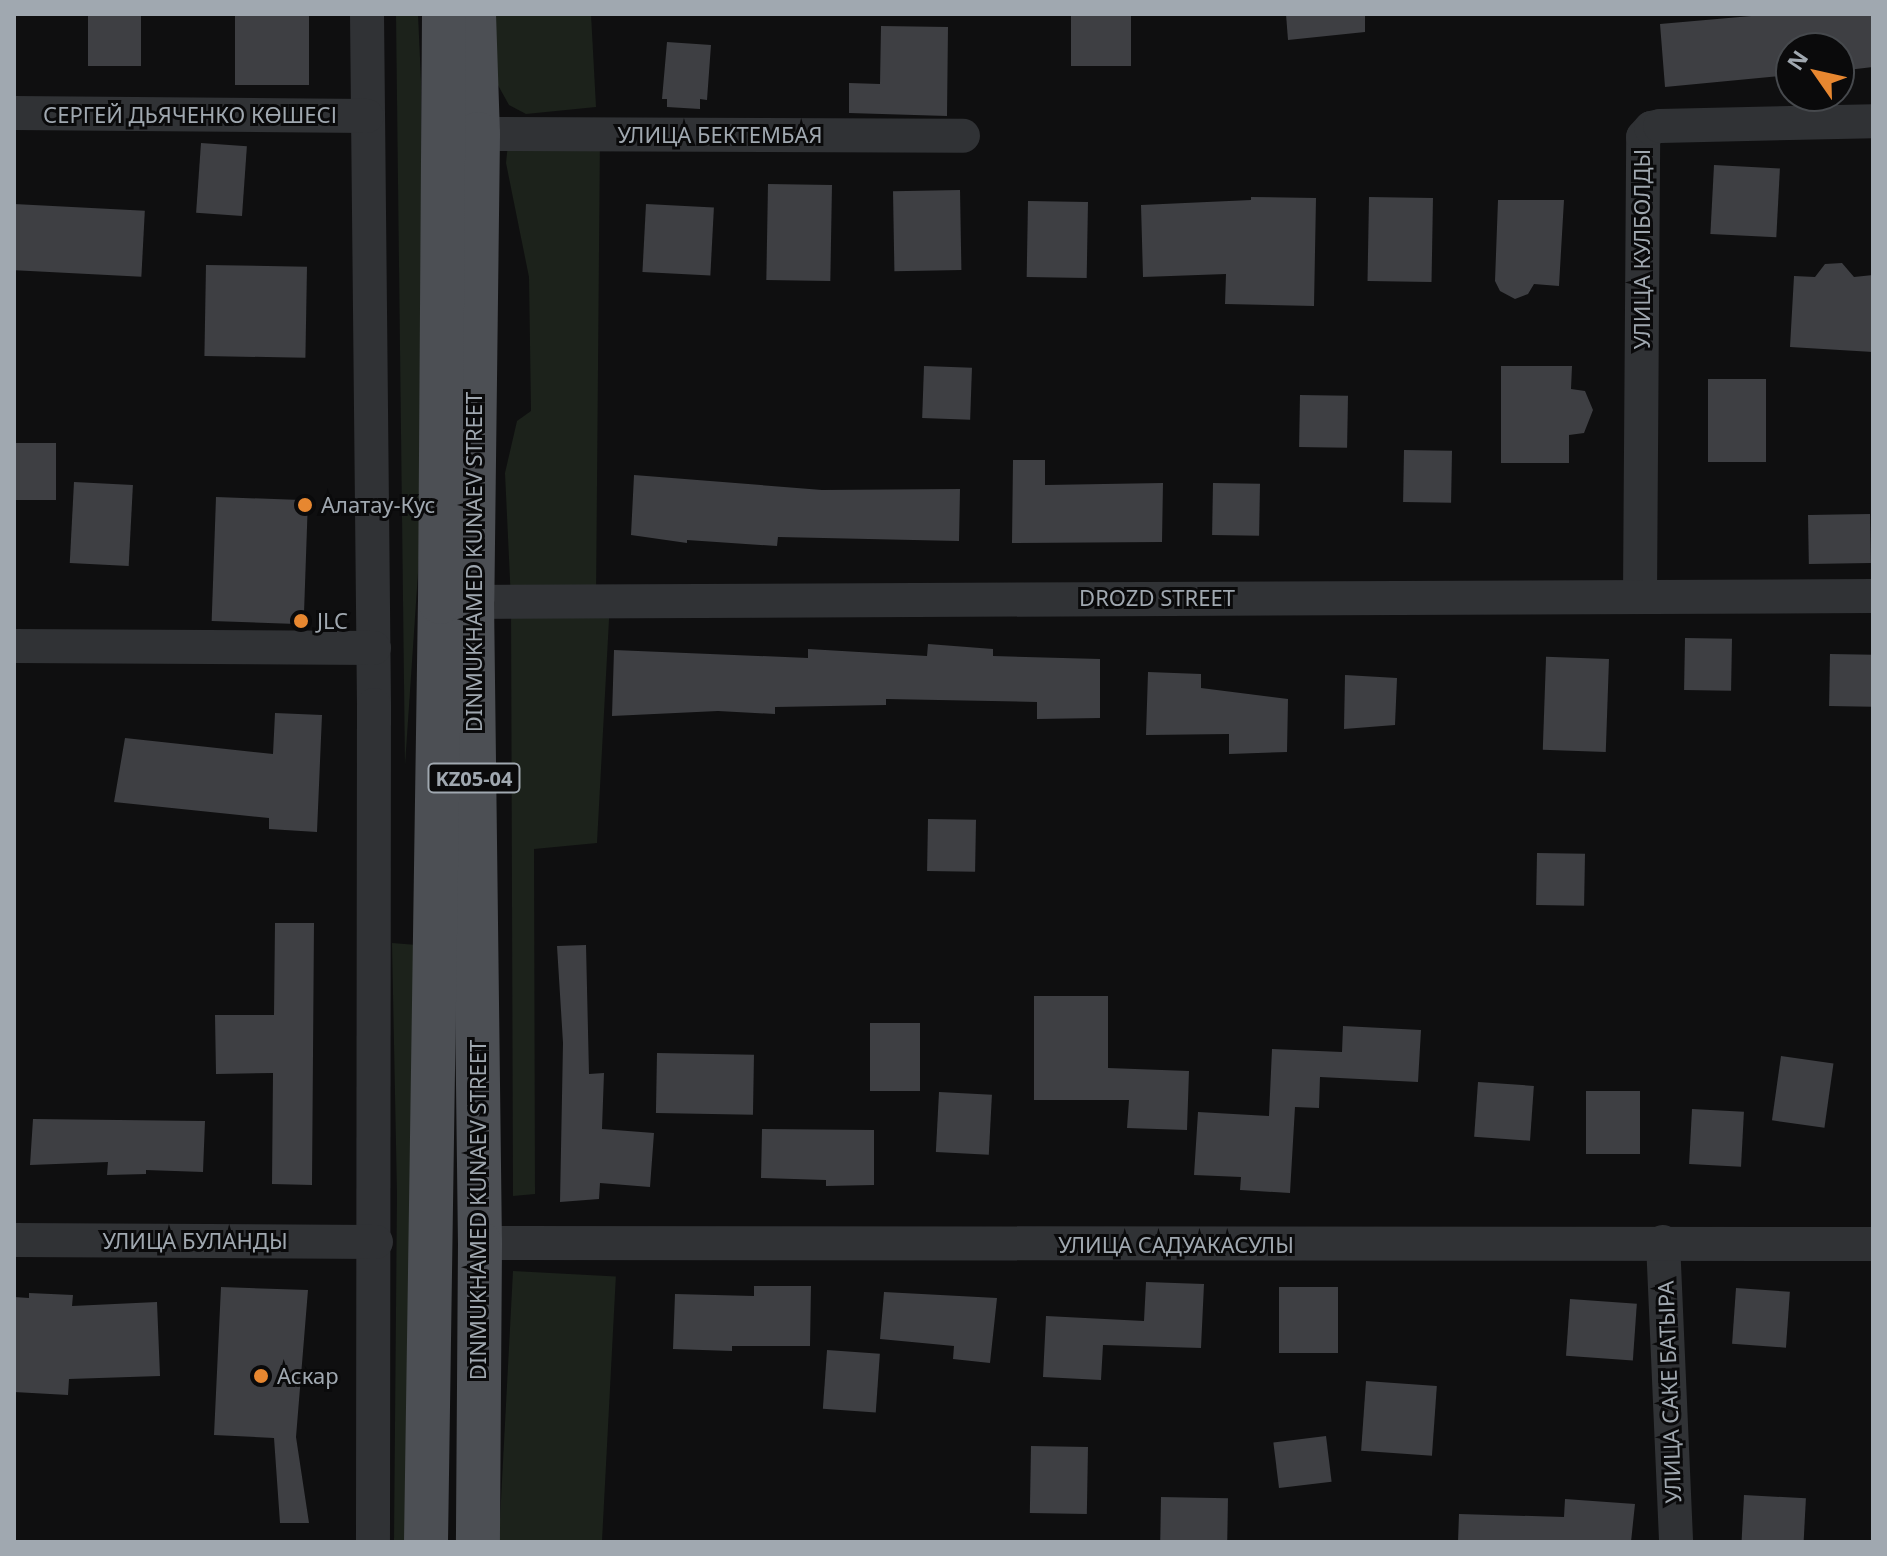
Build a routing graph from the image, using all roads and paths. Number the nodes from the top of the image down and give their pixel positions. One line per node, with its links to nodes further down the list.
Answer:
1 (367, 14): 5 (street)
2 (444, 14): 11 (main road, DINMUKHAMED KUNAEV STREET / KZ05-04)
3 (474, 14): 7 (main road, DINMUKHAMED KUNAEV STREET / KZ05-04)
4 (14, 113): 5 (street, СЕРГЕЙ ДЬЯЧЕНКО КӨШЕСІ)
5 (367, 116): 13 (street)
6 (1873, 121): 9 (street, УЛИЦА КУЛБОЛДЫ)
7 (478, 134): 8 (street, УЛИЦА БЕКТЕМБАЯ); 11 (main road, DINMUKHAMED KUNAEV STREET / KZ05-04)
8 (963, 136)
9 (1640, 595): 10 (street, DROZD STREET); 11 (street, DROZD STREET)
10 (1873, 596)
11 (456, 601): 17 (main road, DINMUKHAMED KUNAEV STREET / KZ05-04); 20 (main road, DINMUKHAMED KUNAEV STREET / KZ05-04)
12 (14, 646): 13 (street)
13 (374, 648): 15 (street)
14 (14, 1240): 15 (street, УЛИЦА БУЛАНДЫ)
15 (376, 1242): 19 (street)
16 (1663, 1242): 17 (street, УЛИЦА САДУАКАСУЛЫ); 18 (street, УЛИЦА САДУАКАСУЛЫ); 22 (street, УЛИЦА САКЕ БАТЫРА)
17 (480, 1243): 21 (main road, DINMUKHAMED KUNAEV STREET / KZ05-04)
18 (1873, 1244)
19 (373, 1542)
20 (426, 1542)
21 (478, 1542)
22 (1676, 1542)

